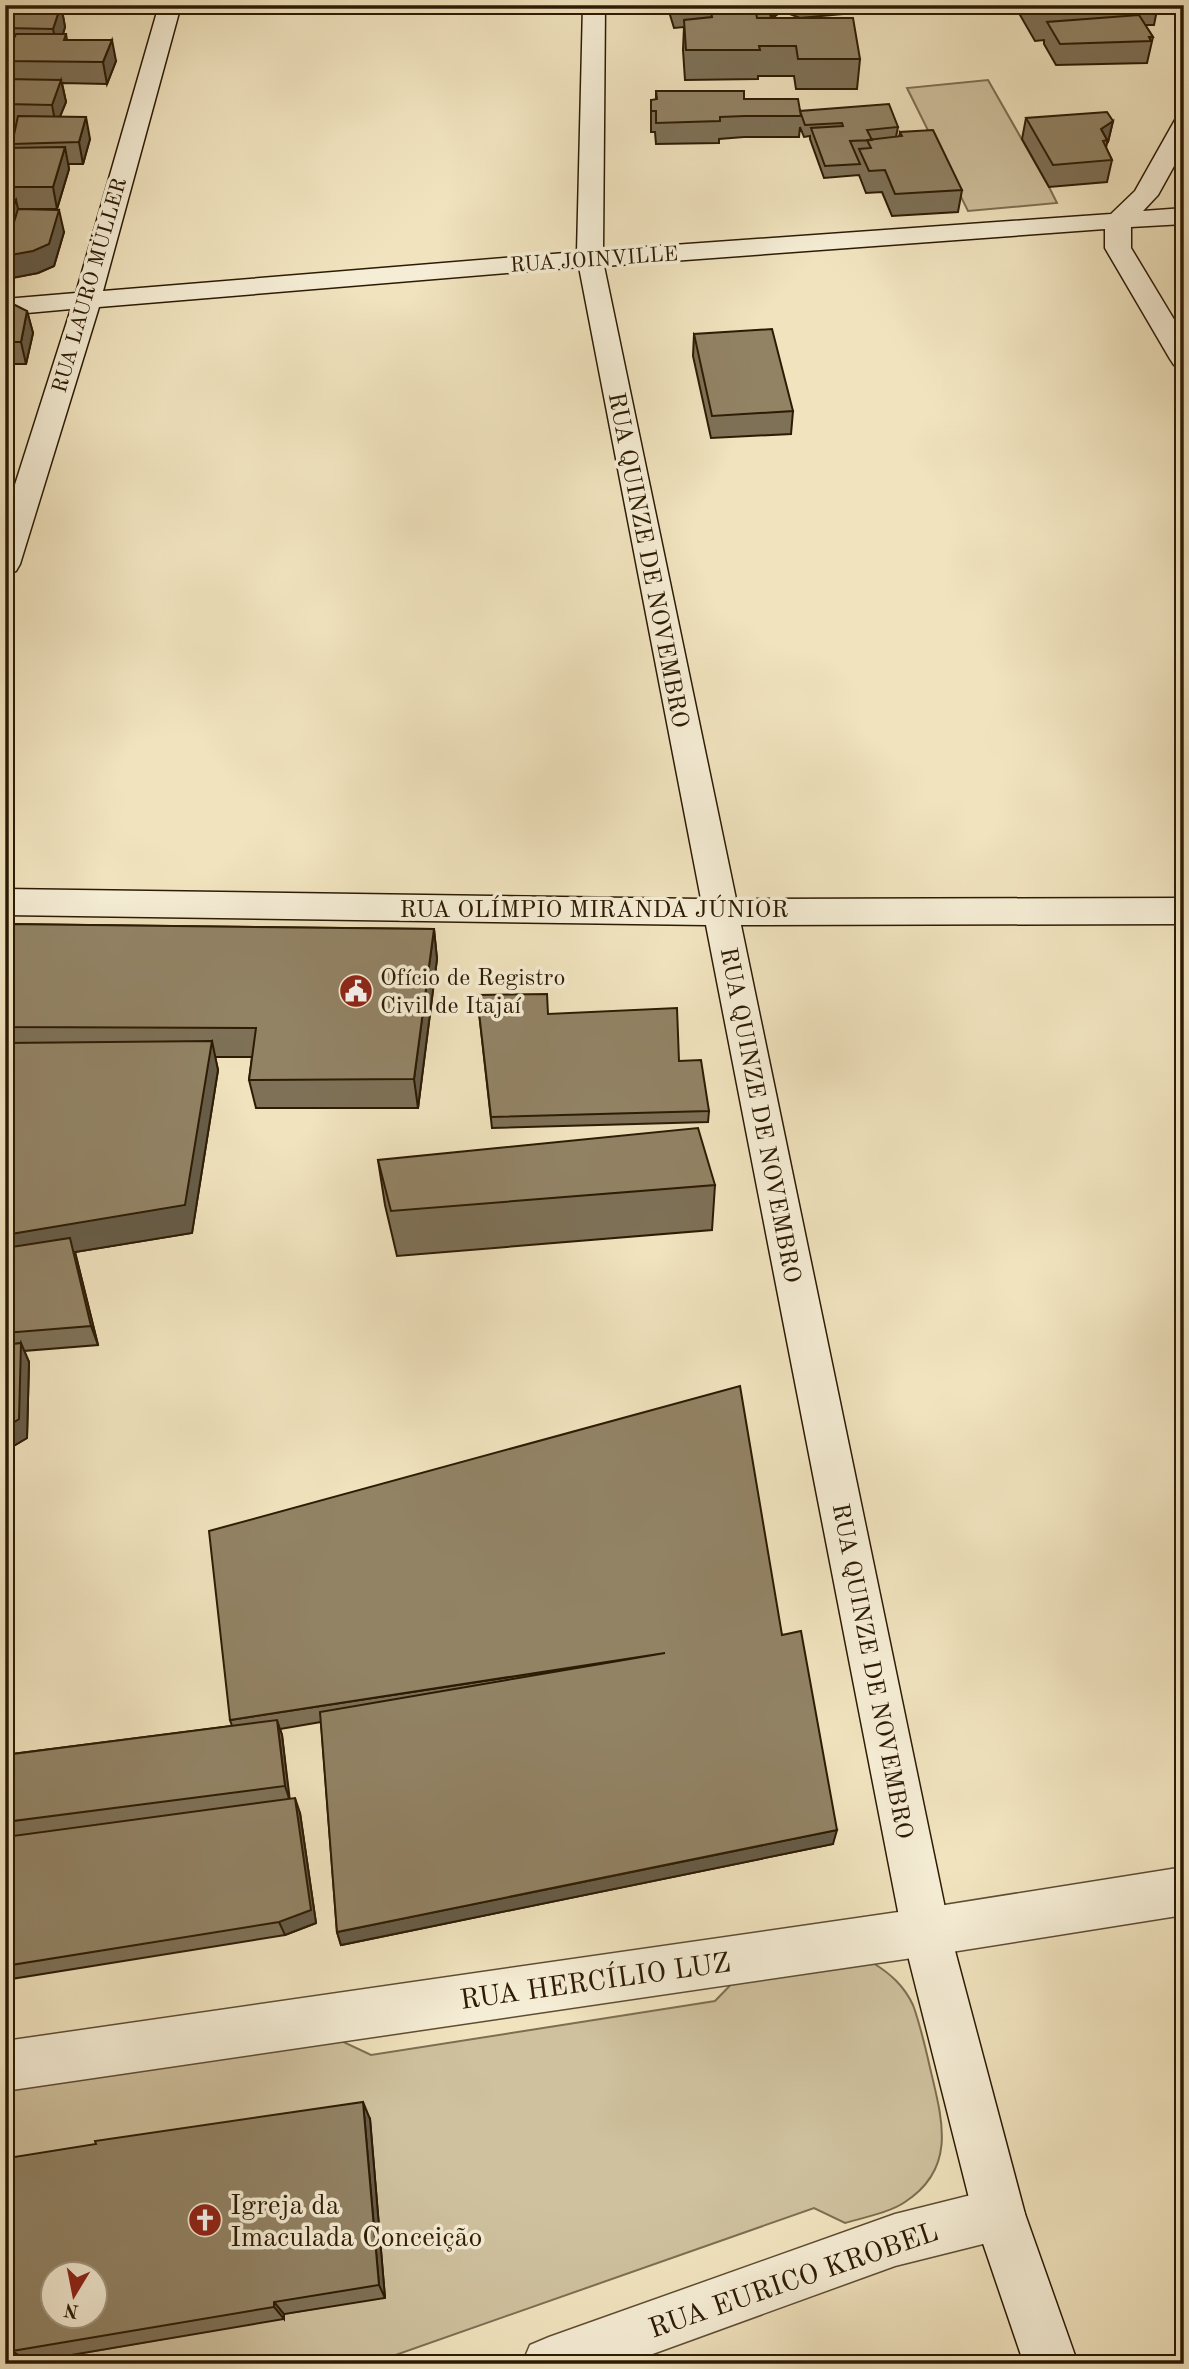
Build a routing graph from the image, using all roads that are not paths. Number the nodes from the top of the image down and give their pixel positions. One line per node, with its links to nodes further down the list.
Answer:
1 (170, 5): 7 (street, RUA LAURO MÜLLER)
2 (594, 5): 6 (street, RUA QUINZE DE NOVEMBRO)
3 (1184, 125): 5 (street)
4 (1184, 216): 5 (street, RUA JOINVILLE)
5 (1118, 221): 6 (street, RUA JOINVILLE); 9 (street)
6 (590, 259): 7 (street, RUA JOINVILLE); 12 (street, RUA QUINZE DE NOVEMBRO)
7 (88, 299): 8 (street, RUA JOINVILLE); 10 (street, RUA LAURO MÜLLER)
8 (5, 307)
9 (1184, 359)
10 (5, 564)
11 (5, 902): 12 (street, RUA OLÍMPIO MIRANDA JÚNIOR)
12 (720, 911): 13 (street, RUA OLÍMPIO MIRANDA JÚNIOR); 15 (street, RUA QUINZE DE NOVEMBRO)
13 (1184, 911)
14 (1184, 1891): 15 (street, RUA HERCÍLIO LUZ)
15 (926, 1932): 16 (street, RUA HERCÍLIO LUZ); 17 (street, RUA QUINZE DE NOVEMBRO)
16 (5, 2066)
17 (999, 2214): 18 (street, RUA EURICO KROBEL); 19 (street, RUA QUINZE DE NOVEMBRO)
18 (549, 2364)
19 (1051, 2364)

